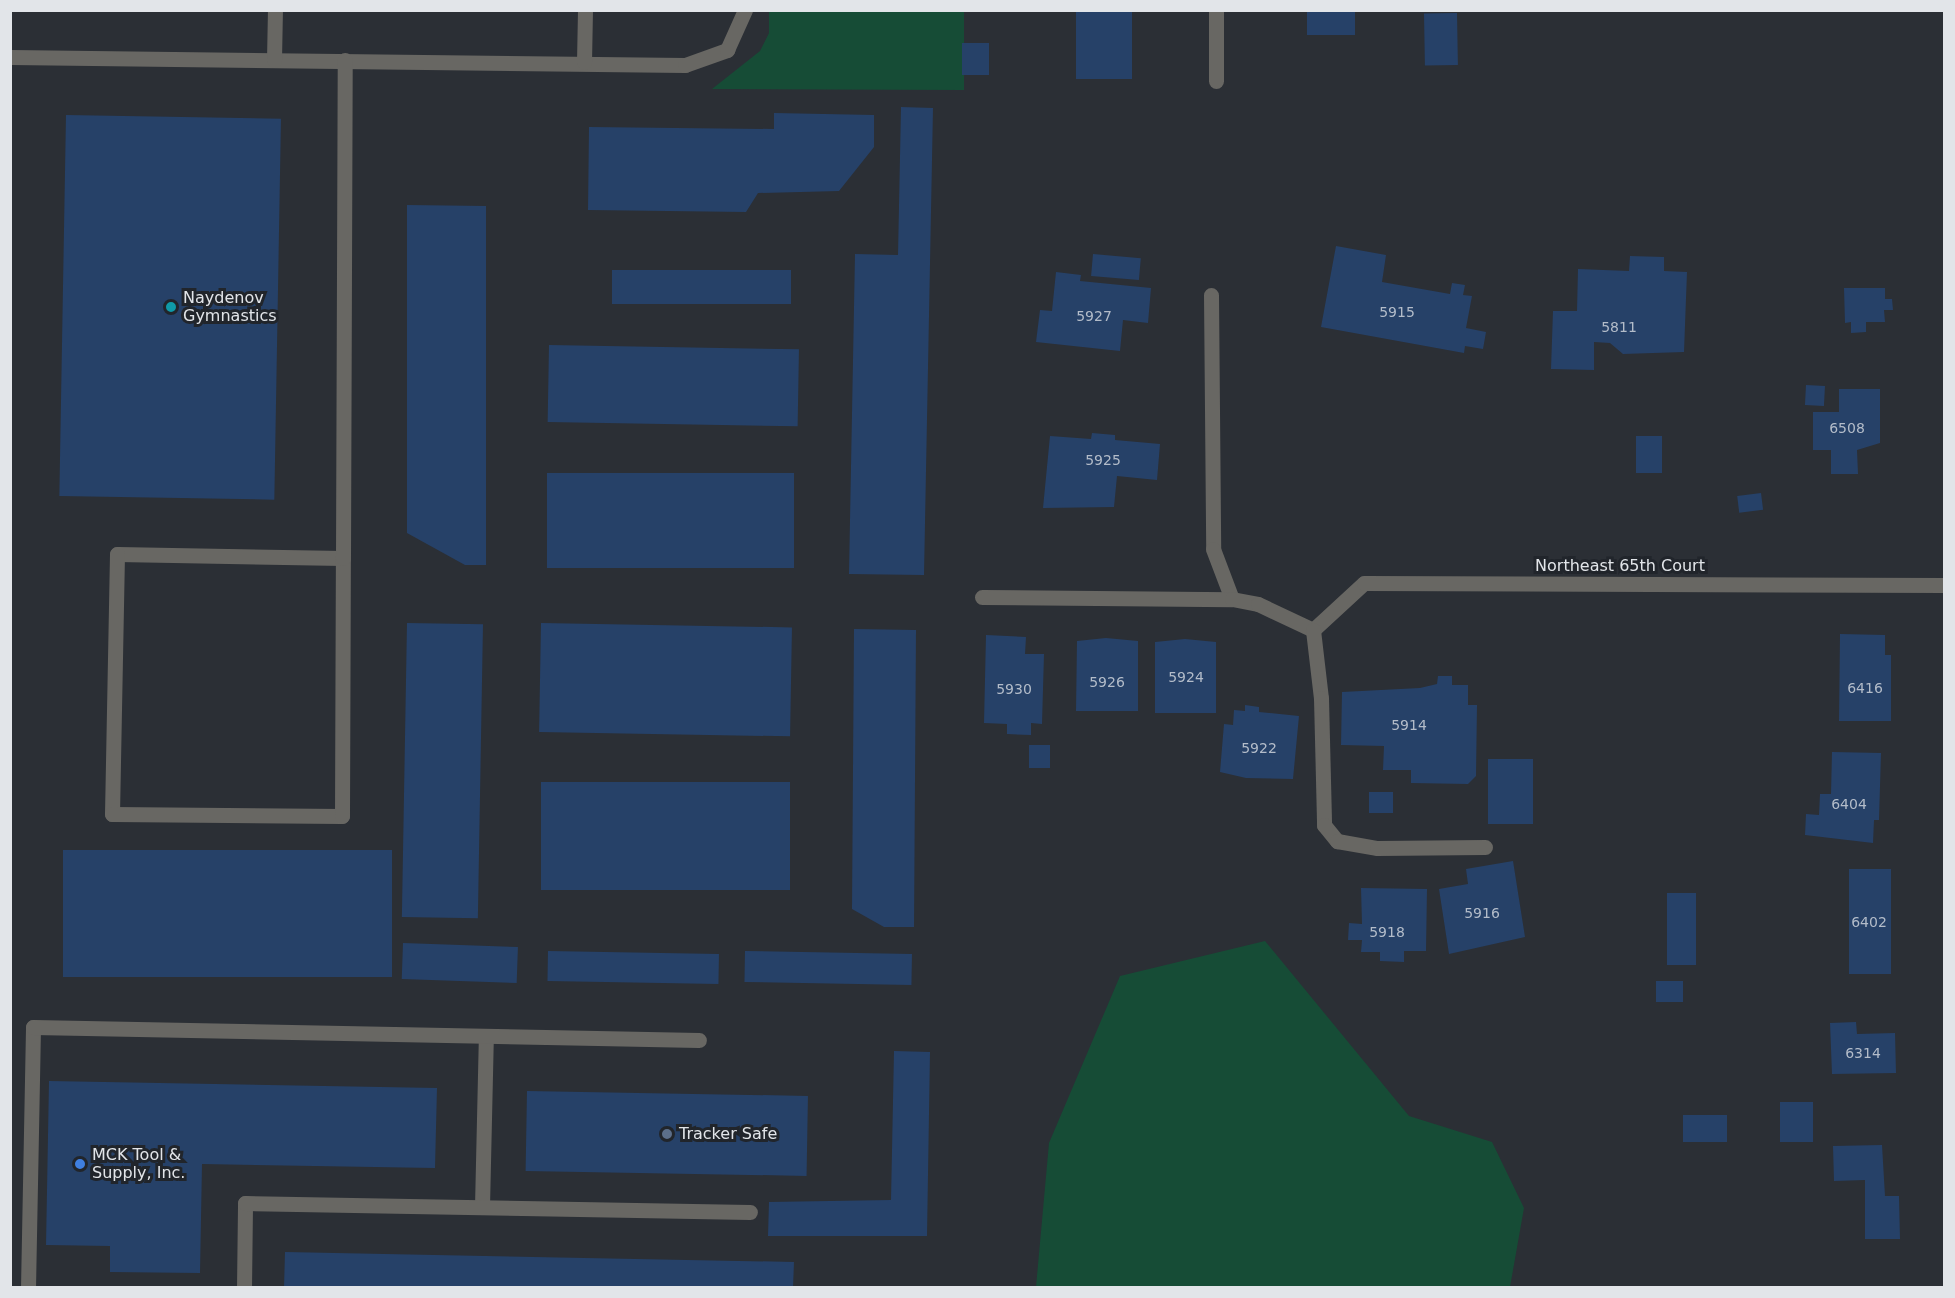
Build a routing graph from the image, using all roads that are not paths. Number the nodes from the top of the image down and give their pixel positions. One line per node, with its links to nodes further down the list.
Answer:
1 (275, 10): 6 (street)
2 (585, 10): 8 (street)
3 (745, 10): 8 (street)
4 (1216, 10): 9 (street)
5 (10, 57): 6 (street)
6 (274, 60): 7 (street)
7 (345, 60): 8 (street); 11 (street)
8 (584, 62)
9 (1216, 81)
10 (1211, 295): 14 (street)
11 (343, 558): 11 (street)
12 (1944, 585): 15 (street, Northeast 65th Court)
13 (982, 597): 14 (street)
14 (1232, 599): 15 (street)
15 (1313, 630): 16 (street)
16 (1485, 847)
17 (486, 1036): 18 (street); 19 (street); 21 (street)
18 (699, 1040)
19 (482, 1207): 20 (street); 22 (street)
20 (750, 1212)
21 (28, 1287)
22 (244, 1287)

